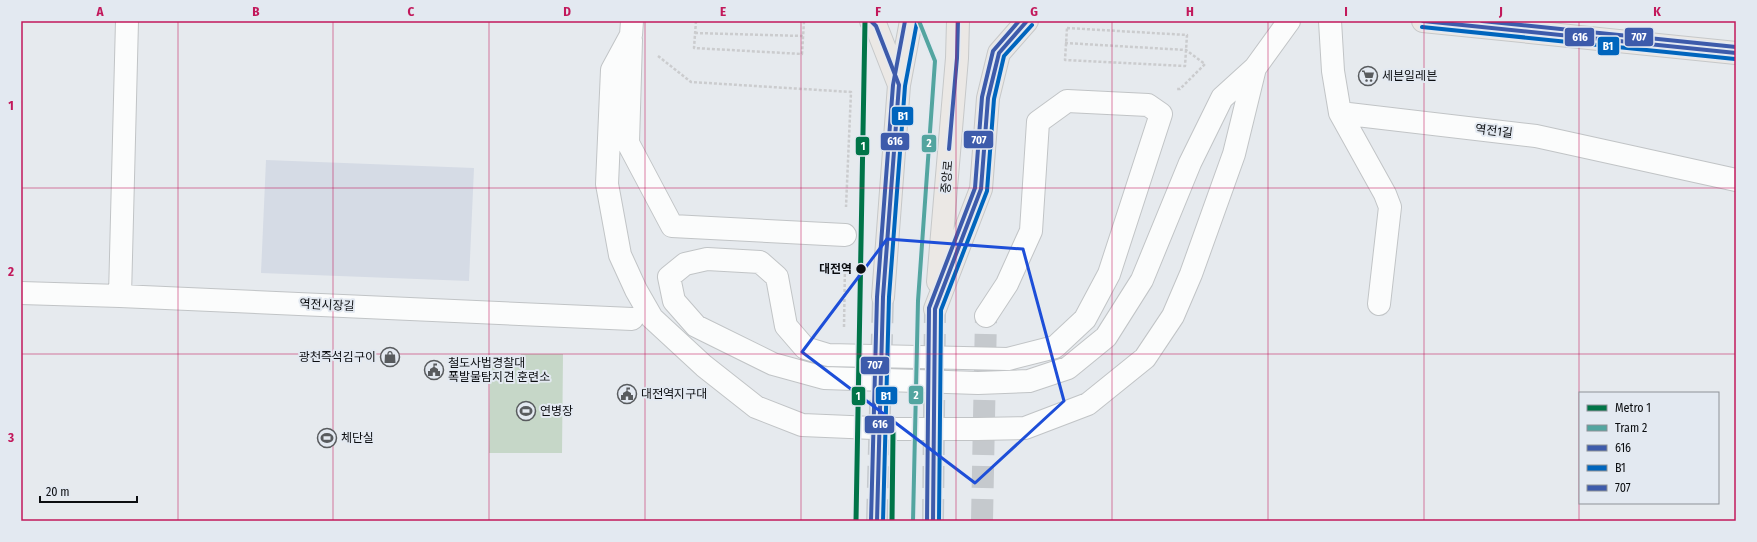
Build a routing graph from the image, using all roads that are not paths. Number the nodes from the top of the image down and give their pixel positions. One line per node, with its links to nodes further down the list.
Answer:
1 (127, 21): 17 (street)
2 (871, 21): 12 (main road)
3 (911, 21): 12 (main road)
4 (958, 21): 5 (main road, 중앙로)
5 (1027, 21)
6 (1289, 21): 11 (street)
7 (1330, 21): 13 (street)
8 (1423, 21): 10 (main road)
9 (631, 28): 11 (street); 15 (street)
10 (1736, 53)
11 (1255, 68): 20 (street)
12 (899, 85): 18 (main road)
13 (1340, 113): 14 (street, 역전1길); 19 (street)
14 (1736, 180)
15 (845, 235)
16 (21, 293): 17 (street, 역전시장길)
17 (120, 296): 21 (street, 역전시장길)
18 (883, 297)
19 (1379, 304)
20 (986, 316)
21 (632, 319)

